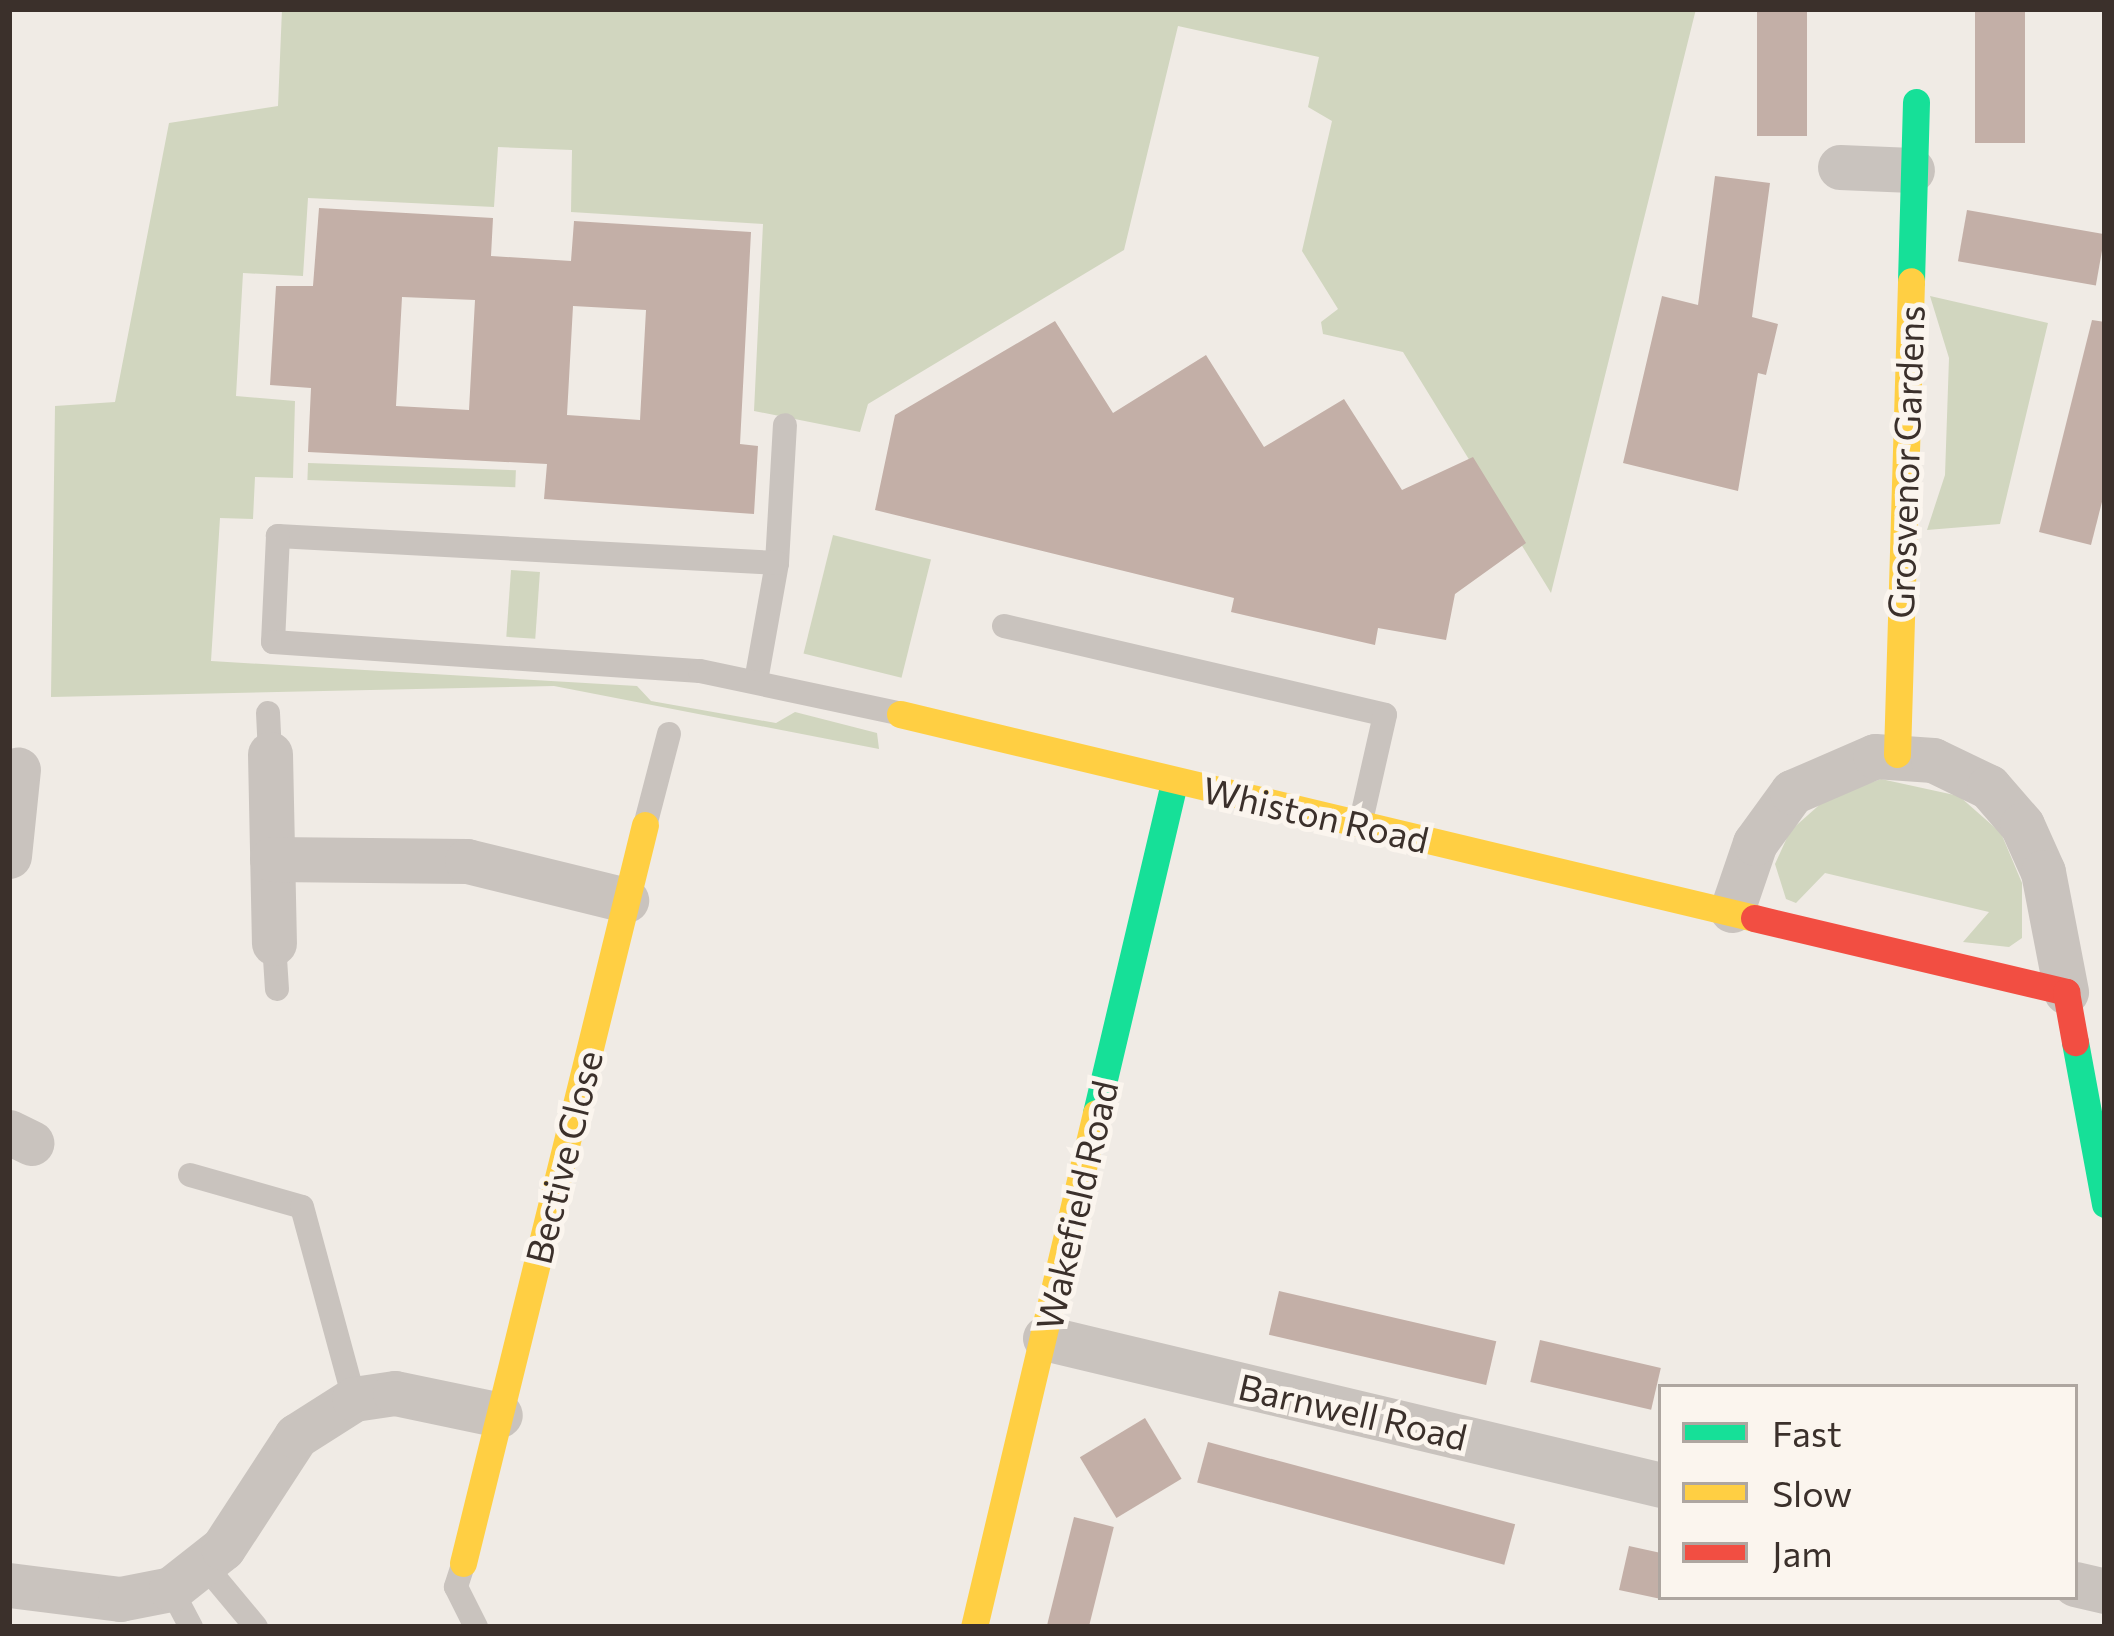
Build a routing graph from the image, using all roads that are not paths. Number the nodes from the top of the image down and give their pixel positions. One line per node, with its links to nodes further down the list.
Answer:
1 (1916, 102): 3 (street, Grosvenor Gardens)
2 (1840, 167): 3 (street)
3 (1912, 170): 11 (street, Grosvenor Gardens)
4 (785, 425): 5 (lane)
5 (777, 563): 7 (lane); 7 (lane)
6 (1004, 626): 14 (lane)
7 (756, 682): 8 (lane)
8 (900, 714): 13 (street, Whiston Road)
9 (269, 734): 17 (street)
10 (669, 734): 15 (lane)
11 (1897, 754): 19 (street); 22 (street)
12 (18, 769): 16 (street)
13 (1174, 782): 14 (street, Whiston Road); 25 (street, Wakefield Road)
14 (1360, 824): 19 (street, Whiston Road)
15 (645, 825): 18 (street, Bective Close)
16 (10, 835)
17 (272, 859): 18 (street); 20 (street)
18 (626, 899): 27 (street, Bective Close)
19 (1732, 910): 22 (street, Whiston Road)
20 (274, 943): 21 (lane)
21 (277, 988)
22 (2066, 992): 24 (street)
23 (190, 1175): 26 (lane)
24 (2105, 1204)
25 (1045, 1338): 28 (street, Barnwell Road); 34 (street, Wakefield Road)
26 (354, 1399): 27 (street); 31 (street)
27 (500, 1415): 29 (street, Bective Close)
28 (1658, 1484)
29 (463, 1563): 33 (lane)
30 (9, 1585): 31 (street)
31 (190, 1594): 32 (lane)
32 (256, 1627)
33 (476, 1627)
34 (974, 1627)

